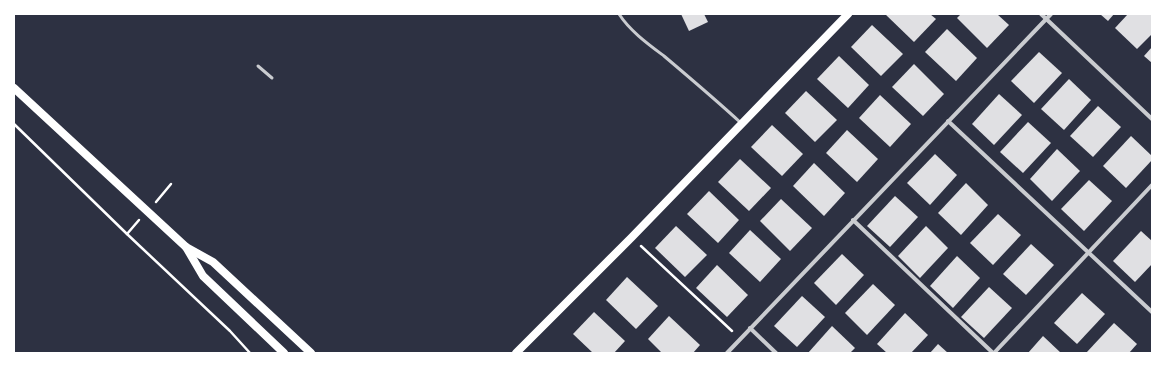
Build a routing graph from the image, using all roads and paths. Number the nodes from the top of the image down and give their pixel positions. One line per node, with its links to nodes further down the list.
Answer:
1 (619, 14): 11 (lane)
2 (848, 14): 11 (main road)
3 (1041, 14): 5 (street)
4 (1051, 14): 5 (street)
5 (1047, 19): 9 (street); 10 (street)
6 (258, 66): 7 (lane)
7 (272, 78)
8 (14, 88): 16 (main road)
9 (1152, 119)
10 (948, 121): 14 (street); 17 (street)
11 (742, 123): 15 (main road)
12 (14, 124): 22 (path)
13 (1152, 185): 17 (street)
14 (853, 220): 19 (street); 29 (street)
15 (632, 237): 21 (path); 26 (main road)
16 (186, 247): 20 (main road); 25 (main road)
17 (1089, 253): 18 (street); 29 (street)
18 (1152, 312)
19 (750, 328): 21 (street); 28 (street)
20 (265, 335): 23 (main road); 24 (main road)
21 (740, 339): 27 (street)
22 (250, 353)
23 (279, 353)
24 (284, 353)
25 (311, 353)
26 (516, 353)
27 (726, 353)
28 (776, 353)
29 (994, 353)

